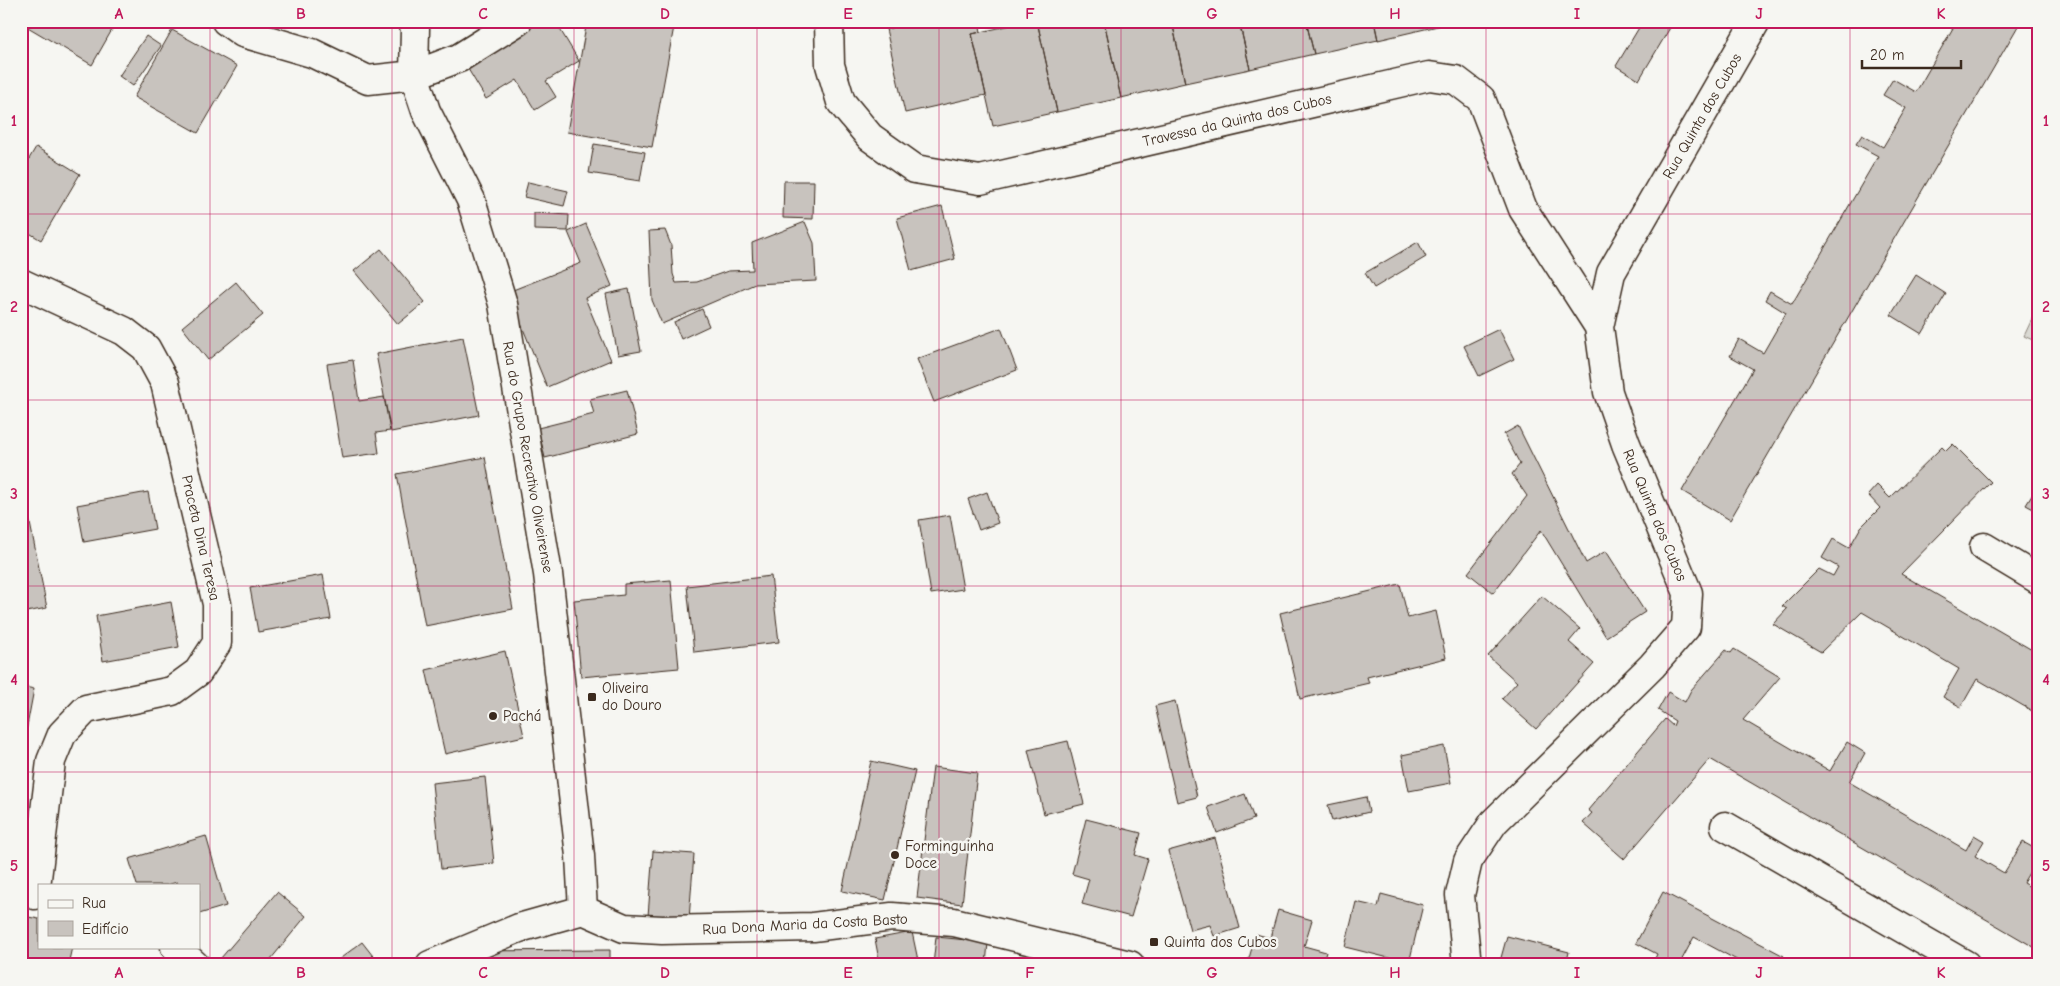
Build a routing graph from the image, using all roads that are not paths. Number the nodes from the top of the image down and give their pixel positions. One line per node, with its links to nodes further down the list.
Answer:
1 (226, 21): 6 (street)
2 (412, 21): 6 (street, Rua do Grupo Recreativo Oliveirense)
3 (518, 21): 6 (street)
4 (829, 21): 8 (street, Travessa da Quinta dos Cubos)
5 (1756, 21): 8 (street, Rua Quinta dos Cubos)
6 (414, 75): 13 (street, Rua do Grupo Recreativo Oliveirense)
7 (21, 283): 12 (street, Praceta Dina Teresa)
8 (1599, 327): 18 (street, Rua Quinta dos Cubos)
9 (1984, 547): 10 (street)
10 (2039, 580)
11 (1725, 826): 19 (street)
12 (32, 895)
13 (583, 910): 16 (street); 17 (street, Rua Dona Maria da Costa Basto)
14 (176, 948): 15 (street)
15 (195, 965)
16 (430, 965)
17 (1130, 965)
18 (1467, 965)
19 (1966, 965)

